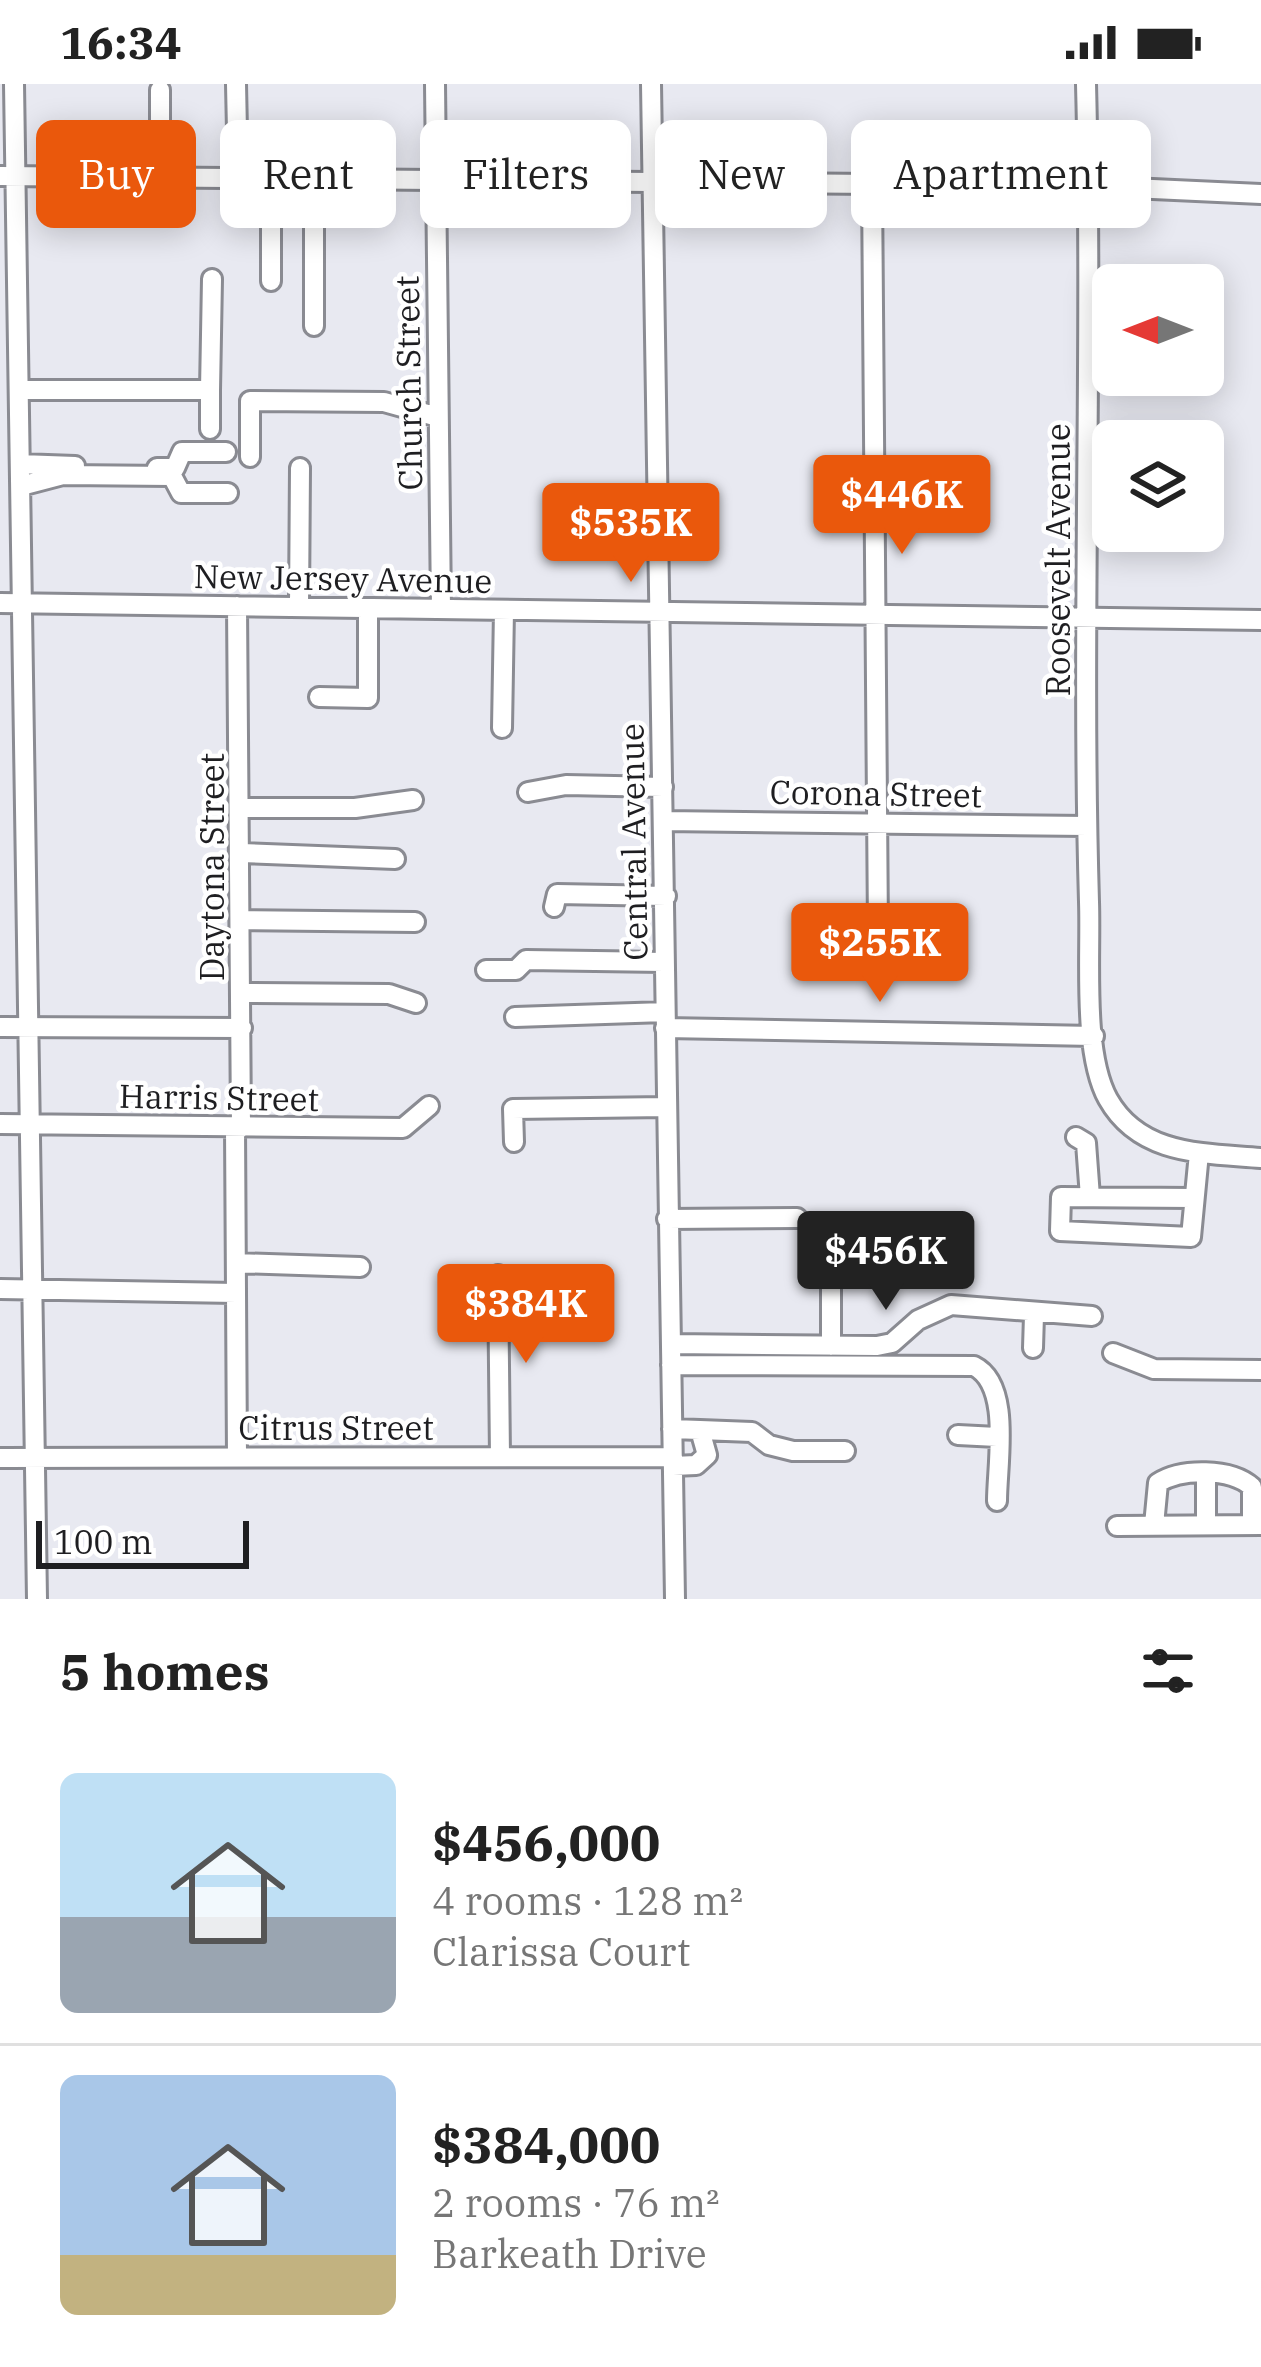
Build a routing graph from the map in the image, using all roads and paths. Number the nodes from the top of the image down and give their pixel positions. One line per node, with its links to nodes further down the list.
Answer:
1 (14, 84): 11 (street)
2 (236, 84): 8 (street)
3 (435, 84): 9 (street, Church Street)
4 (651, 84): 13 (street, Central Avenue)
5 (1086, 84): 10 (street, Roosevelt Avenue)
6 (160, 90): 7 (street)
7 (160, 120)
8 (237, 120)
9 (435, 120)
10 (1087, 120)
11 (8, 176): 25 (street)
12 (631, 183): 13 (street)
13 (653, 183): 14 (street); 41 (street, Central Avenue)
14 (851, 184)
15 (1151, 189): 16 (street)
16 (1261, 194)
17 (271, 228): 23 (street)
18 (314, 228): 24 (street)
19 (436, 228): 27 (street, Church Street)
20 (872, 228): 42 (street)
21 (1088, 228): 43 (street, Roosevelt Avenue)
22 (212, 280): 26 (street)
23 (272, 281)
24 (314, 326)
25 (19, 391): 26 (street); 31 (street)
26 (210, 391): 28 (street)
27 (438, 418): 30 (street); 39 (street, Church Street)
28 (210, 429)
29 (226, 452): 31 (street)
30 (250, 457)
31 (20, 464): 33 (street)
32 (300, 469): 37 (street)
33 (20, 486): 34 (street); 35 (street)
34 (228, 493)
35 (9, 604): 36 (street, New Jersey Avenue); 68 (street)
36 (237, 607): 37 (street, New Jersey Avenue); 50 (street, Daytona Street)
37 (299, 607): 38 (street, New Jersey Avenue)
38 (368, 608): 39 (street, New Jersey Avenue); 45 (street)
39 (441, 609): 40 (street, New Jersey Avenue)
40 (504, 610): 41 (street, New Jersey Avenue); 46 (street)
41 (660, 612): 42 (street, New Jersey Avenue); 47 (street, Central Avenue)
42 (875, 615): 43 (street, New Jersey Avenue); 52 (street)
43 (1087, 616): 44 (street, New Jersey Avenue); 53 (street, Roosevelt Avenue)
44 (1261, 620)
45 (319, 697)
46 (502, 728)
47 (663, 787): 48 (street); 51 (street, Central Avenue)
48 (528, 792)
49 (413, 800): 50 (street)
50 (241, 808): 54 (street, Daytona Street)
51 (664, 821): 52 (street, Corona Street); 56 (street, Central Avenue)
52 (878, 826): 53 (street, Corona Street); 60 (street)
53 (1087, 826): 70 (street, Roosevelt Avenue)
54 (242, 854): 55 (street); 58 (street, Daytona Street)
55 (395, 859)
56 (666, 896): 57 (street); 61 (street, Central Avenue)
57 (554, 908)
58 (242, 920): 59 (street); 63 (street, Daytona Street)
59 (415, 922)
60 (878, 931)
61 (664, 962): 62 (street); 66 (street, Central Avenue)
62 (486, 970)
63 (242, 993): 64 (street); 69 (street, Daytona Street)
64 (416, 1003)
65 (515, 1017): 66 (street)
66 (665, 1020): 70 (street); 72 (street, Central Avenue)
67 (0, 1027): 68 (street)
68 (29, 1028): 69 (street); 74 (street)
69 (242, 1028): 75 (street, Daytona Street)
70 (1094, 1036): 78 (street, Roosevelt Avenue)
71 (429, 1106): 75 (street, Harris Street)
72 (666, 1107): 77 (street); 83 (street, Central Avenue)
73 (0, 1124): 74 (street, Harris Street)
74 (31, 1125): 75 (street, Harris Street); 89 (street)
75 (238, 1128): 85 (street, Daytona Street)
76 (1076, 1137): 80 (street)
77 (514, 1142)
78 (1199, 1153): 79 (street, Roosevelt Avenue); 81 (street)
79 (1261, 1158)
80 (1090, 1197): 81 (street); 81 (street)
81 (1193, 1198)
82 (797, 1218): 83 (street)
83 (667, 1219): 93 (street, Central Avenue)
84 (820, 1259): 94 (street)
85 (236, 1263): 86 (street); 90 (street, Daytona Street)
86 (360, 1268)
87 (498, 1275): 105 (street)
88 (0, 1289): 89 (street)
89 (34, 1290): 90 (street); 107 (street)
90 (236, 1293): 104 (street, Daytona Street)
91 (1034, 1315): 92 (street); 94 (street); 95 (street)
92 (1092, 1316)
93 (671, 1344): 94 (street); 97 (street, Central Avenue)
94 (830, 1346)
95 (1033, 1348)
96 (1113, 1353): 98 (street)
97 (671, 1365): 99 (street, Central Avenue); 102 (street)
98 (1261, 1370)
99 (672, 1429): 100 (street); 108 (street, Central Avenue)
100 (700, 1430): 103 (street); 108 (street)
101 (958, 1435): 102 (street)
102 (997, 1436): 110 (street)
103 (844, 1450)
104 (237, 1456): 105 (street, Citrus Street); 107 (street, Citrus Street)
105 (500, 1457): 108 (street, Citrus Street)
106 (0, 1458): 107 (street, Citrus Street)
107 (36, 1459): 115 (street)
108 (673, 1462): 116 (street, Central Avenue)
109 (1206, 1474): 111 (street); 112 (street); 113 (street)
110 (997, 1501)
111 (1154, 1525): 112 (street); 114 (street)
112 (1206, 1525): 113 (street)
113 (1256, 1525)
114 (1117, 1526)
115 (38, 1599)
116 (675, 1599)

